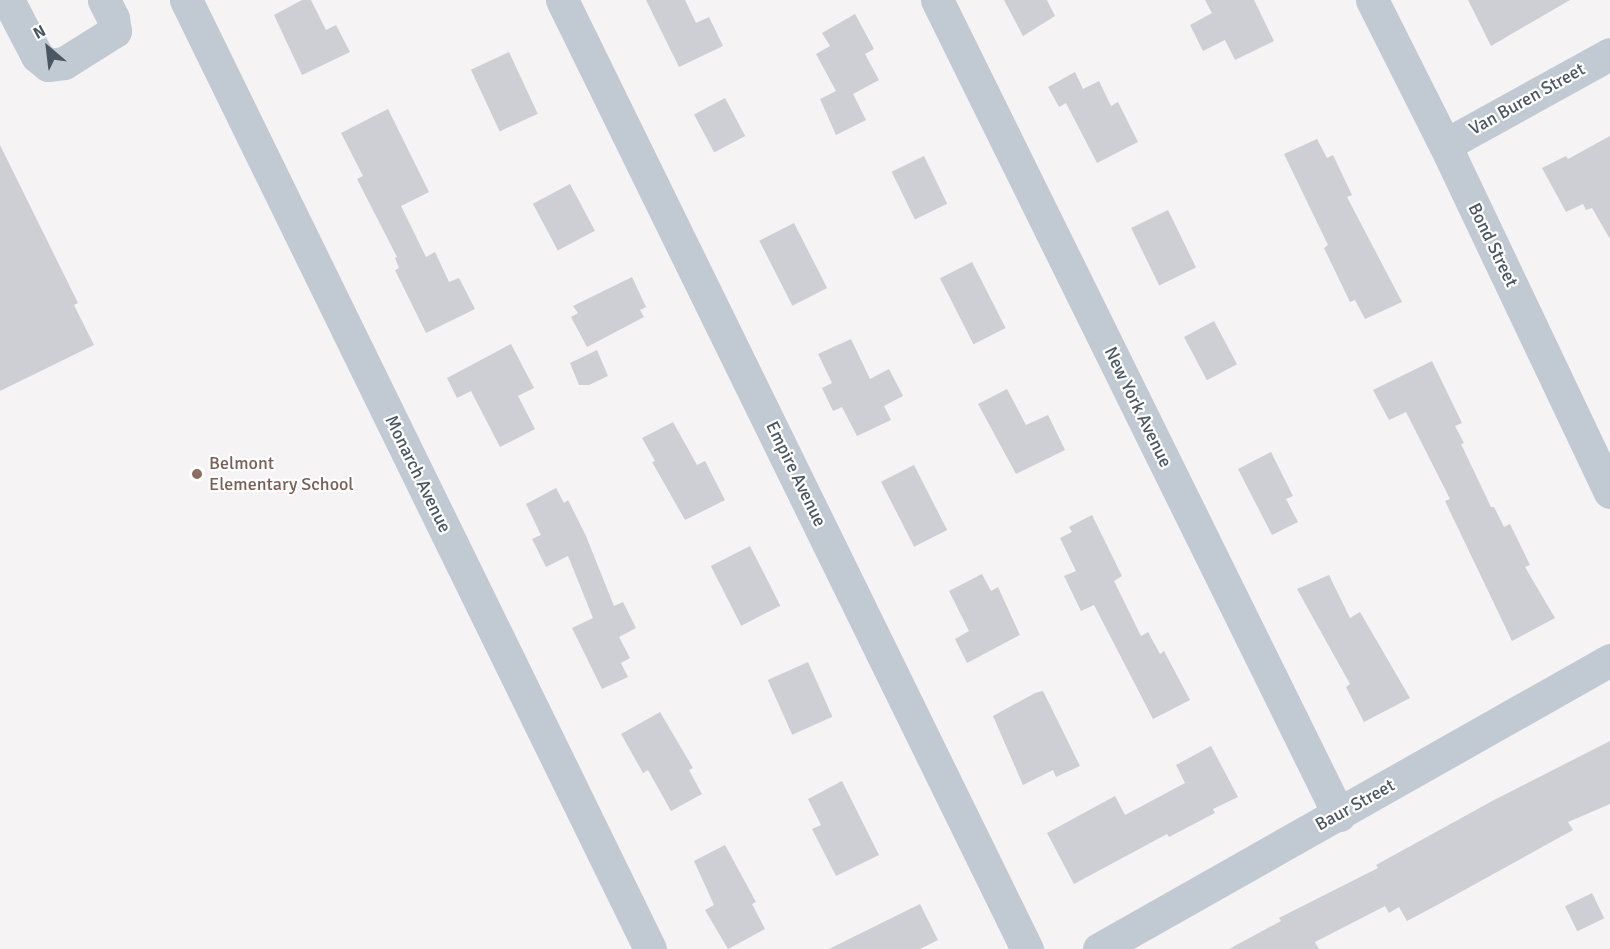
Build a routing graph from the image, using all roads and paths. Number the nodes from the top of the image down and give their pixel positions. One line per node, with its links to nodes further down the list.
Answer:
1 (8, 0): 2 (street)
2 (104, 0)
3 (186, 0): 14 (street, Monarch Avenue)
4 (562, 0): 15 (street, Empire Avenue)
5 (937, 0): 12 (street, New York Avenue)
6 (1372, 0): 8 (street, Bond Street)
7 (1610, 54): 8 (street, Van Buren Street)
8 (1445, 145): 9 (street, Bond Street)
9 (1601, 444): 10 (street, Bond Street)
10 (1610, 492)
11 (1610, 660): 12 (street, Baur Street)
12 (1339, 815): 13 (street, Baur Street)
13 (1137, 939): 16 (street, Baur Street)
14 (650, 949)
15 (1027, 949)
16 (1099, 949)

